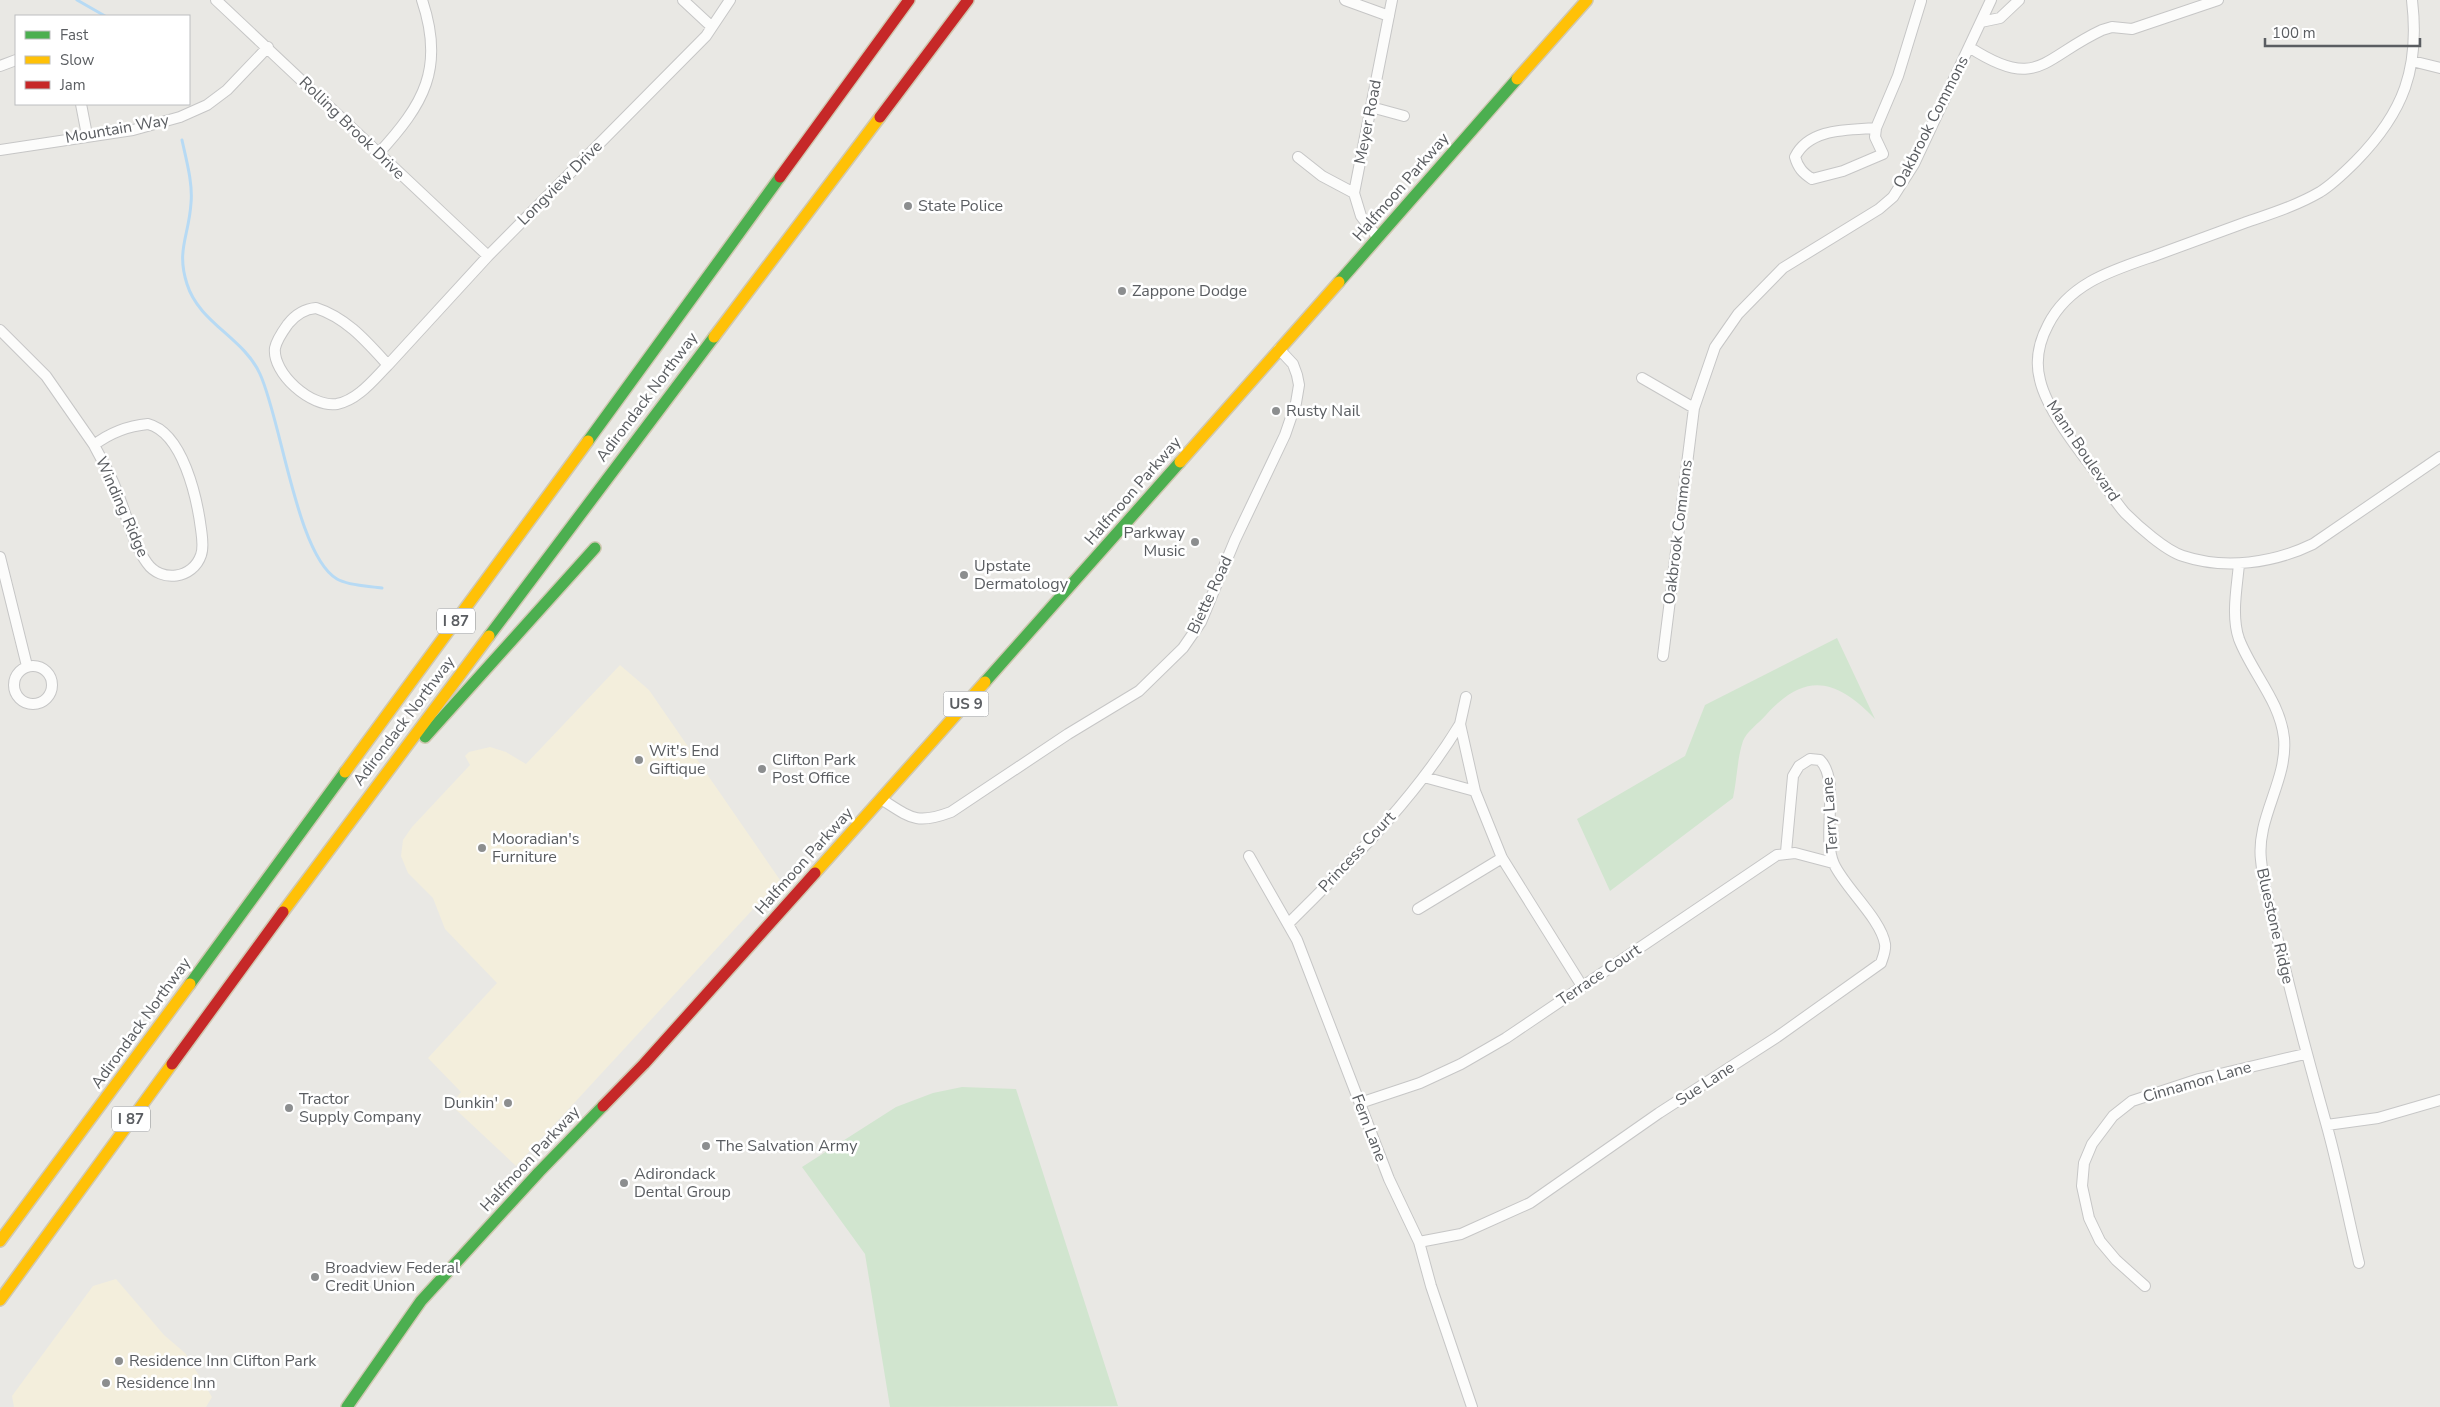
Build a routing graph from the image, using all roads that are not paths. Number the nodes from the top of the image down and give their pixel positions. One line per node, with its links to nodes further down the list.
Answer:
1 (216, 0): 19 (street, Rolling Brook Drive)
2 (422, 0): 30 (street)
3 (683, 0): 17 (street)
4 (730, 0): 17 (street, Longview Drive)
5 (909, 0): 64 (main road, Adirondack Northway / I 87)
6 (968, 0): 52 (main road, Adirondack Northway / I 87)
7 (1345, 0): 15 (street)
8 (1392, 0): 15 (street, Meyer Road)
9 (1587, 0): 33 (main road, Halfmoon Parkway / US 9)
10 (1921, 0): 27 (street)
11 (1991, 0): 16 (street, Oakbrook Commons)
12 (2019, 0): 16 (street)
13 (2218, 0): 18 (street, Oakbrook Commons)
14 (2412, 0): 21 (street, Mann Boulevard)
15 (1389, 16): 25 (street, Meyer Road)
16 (1981, 22): 18 (street, Oakbrook Commons)
17 (712, 27): 34 (street, Longview Drive)
18 (1969, 47): 39 (street, Oakbrook Commons)
19 (268, 48): 28 (street, Mountain Way); 30 (street, Rolling Brook Drive)
20 (15, 60): 22 (street)
21 (2412, 61): 23 (street); 44 (street, Mann Boulevard)
22 (0, 66)
23 (2440, 68)
24 (81, 105): 28 (street)
25 (1371, 107): 26 (street); 32 (street, Meyer Road)
26 (1404, 116)
27 (1876, 128): 27 (street, Oakbrook Commons)
28 (87, 136): 29 (street, Mountain Way)
29 (0, 150)
30 (378, 154): 34 (street, Rolling Brook Drive)
31 (1298, 157): 32 (street)
32 (1354, 193): 33 (street, Meyer Road)
33 (1378, 238): 36 (main road, Halfmoon Parkway / US 9)
34 (488, 256): 37 (street, Longview Drive)
35 (0, 330): 40 (street, Winding Ridge)
36 (1279, 349): 51 (main road, Halfmoon Parkway / US 9); 51 (street, Biette Road)
37 (388, 365): 37 (street, Longview Drive)
38 (1642, 378): 39 (street)
39 (1694, 408): 45 (street, Oakbrook Commons)
40 (94, 444): 40 (street, Winding Ridge)
41 (2440, 457): 44 (street, Mann Boulevard)
42 (595, 548): 52 (main road)
43 (0, 557): 46 (street)
44 (2240, 564): 60 (street, Bluestone Ridge)
45 (1663, 656)
46 (27, 666)
47 (1466, 697): 48 (street, Princess Court)
48 (1460, 724): 49 (street, Princess Court); 50 (street, Princess Court)
49 (1424, 777): 50 (street); 58 (street, Princess Court)
50 (1475, 791): 55 (street, Princess Court)
51 (881, 799): 69 (main road, Halfmoon Parkway / US 9)
52 (351, 819): 68 (main road, Adirondack Northway / I 87)
53 (1786, 852): 56 (street); 56 (street, Terry Lane); 59 (street, Terrace Court)
54 (1249, 856): 58 (street, Fern Lane)
55 (1502, 858): 57 (street); 59 (street, Princess Court)
56 (1833, 863): 65 (street, Sue Lane)
57 (1418, 909)
58 (1288, 924): 62 (street, Fern Lane)
59 (1582, 986): 62 (street, Terrace Court)
60 (2305, 1054): 63 (street, Bluestone Ridge); 67 (street, Cinnamon Lane)
61 (2440, 1100): 63 (street)
62 (1360, 1103): 65 (street, Fern Lane)
63 (2327, 1126): 66 (street, Bluestone Ridge)
64 (0, 1240)
65 (1419, 1242): 70 (street, Fern Lane)
66 (2359, 1263)
67 (2145, 1286)
68 (0, 1300)
69 (347, 1407)
70 (1472, 1407)

